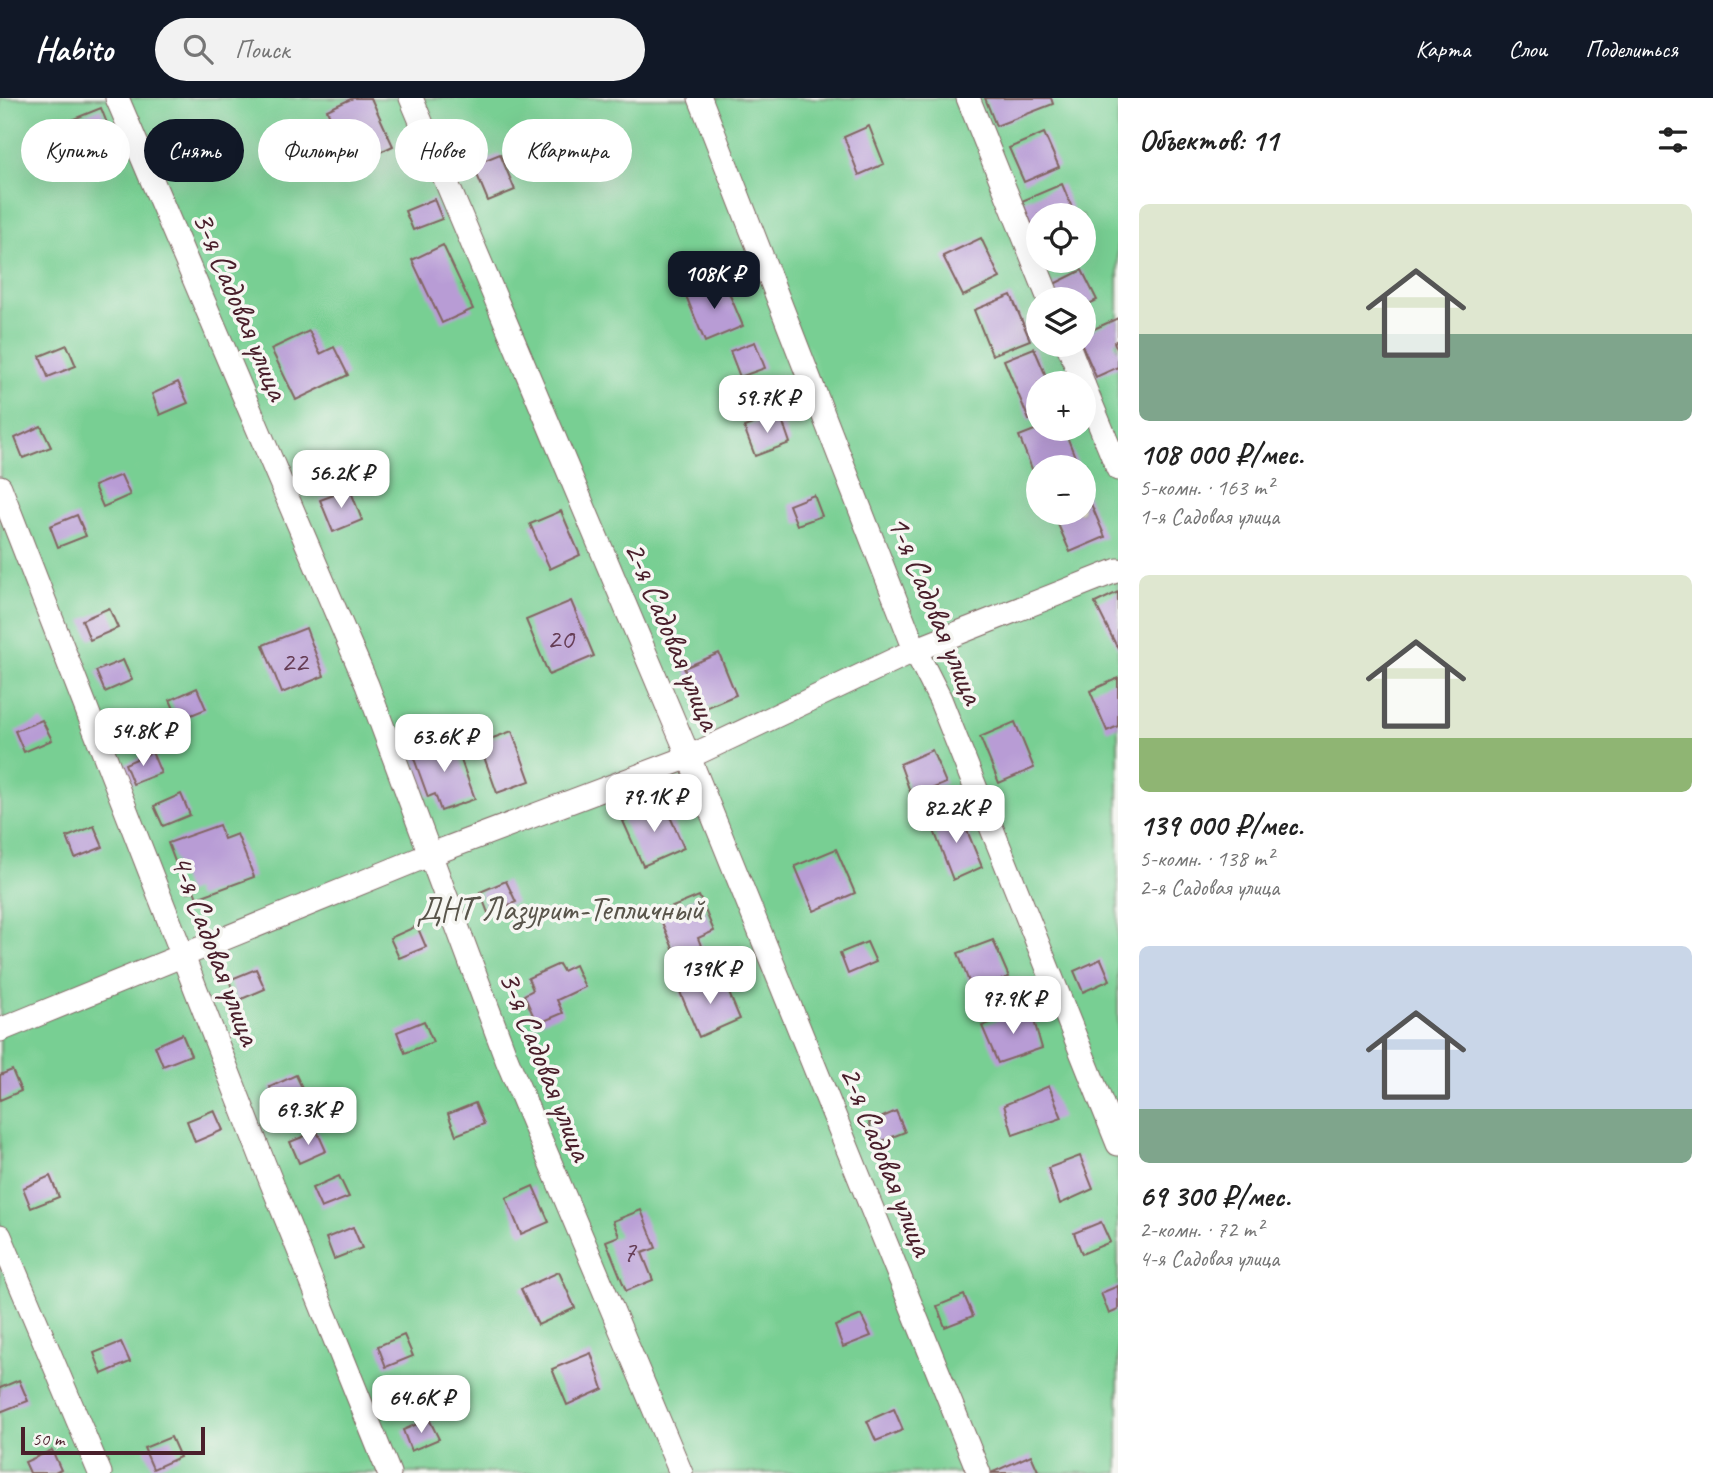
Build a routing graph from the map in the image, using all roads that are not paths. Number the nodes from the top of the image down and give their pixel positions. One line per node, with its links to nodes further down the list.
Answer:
1 (117, 98): 12 (street, 3-я Садовая улица)
2 (411, 98): 11 (street, 2-я Садовая улица)
3 (700, 98): 10 (street, 1-я Садовая улица)
4 (968, 98): 5 (street)
5 (1044, 287)
6 (1096, 415): 7 (street)
7 (1118, 469)
8 (0, 487): 13 (street, 4-я Садовая улица)
9 (1118, 570): 10 (street)
10 (915, 650): 11 (street); 15 (street, 1-я Садовая улица)
11 (689, 757): 12 (street); 20 (street, 2-я Садовая улица)
12 (429, 855): 13 (street); 19 (street, 3-я Садовая улица)
13 (184, 955): 14 (street); 18 (street, 4-я Садовая улица)
14 (0, 1030)
15 (1118, 1144)
16 (0, 1237): 17 (street)
17 (100, 1473)
18 (389, 1473)
19 (681, 1473)
20 (979, 1473)

